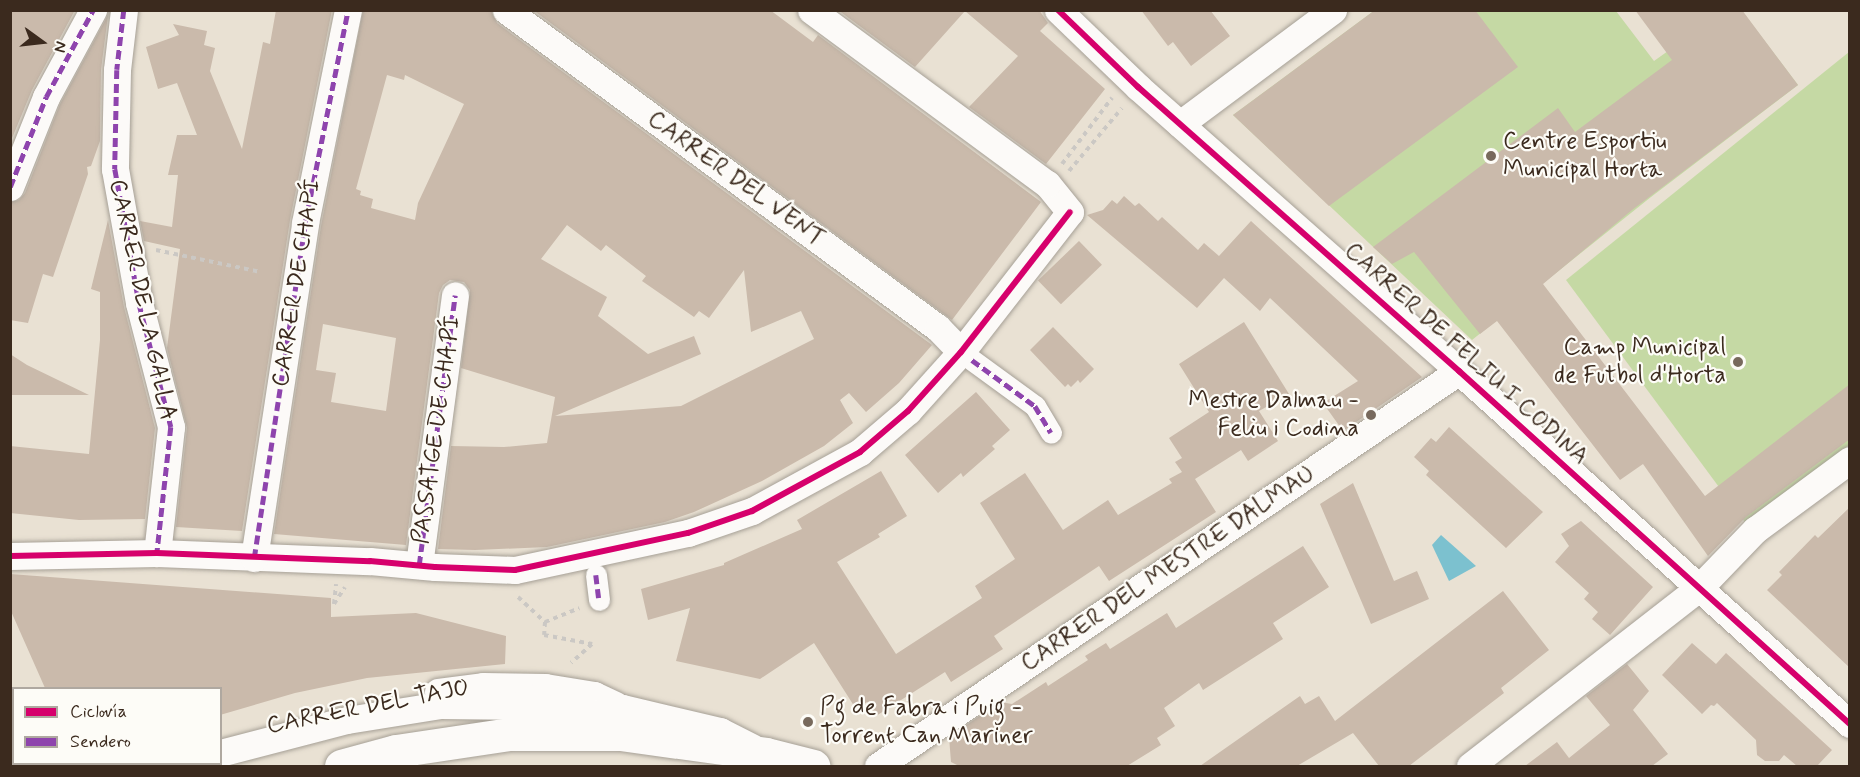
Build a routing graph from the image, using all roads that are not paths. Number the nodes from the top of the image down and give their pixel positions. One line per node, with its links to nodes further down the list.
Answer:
1 (93, 10): 9 (street)
2 (124, 10): 15 (street, CARRER DE LA GALLA)
3 (348, 10): 17 (street, CARRER DE CHAPÍ)
4 (506, 10): 11 (street, CARRER DEL VENT)
5 (811, 10): 11 (street)
6 (1058, 10): 8 (street, CARRER DE FELIU I CODINA)
7 (1333, 10): 8 (street)
8 (1179, 124): 12 (street, CARRER DE FELIU I CODINA)
9 (10, 187)
10 (455, 295): 18 (street, PASSATGE DE CHAPÍ)
11 (966, 356): 13 (street, CARRER DEL VENT); 18 (street)
12 (1459, 370): 20 (street, CARRER DE FELIU I CODINA); 29 (street, CARRER DEL MESTRE DALMAU)
13 (1051, 433)
14 (1850, 460): 20 (street)
15 (157, 553): 16 (street); 17 (street)
16 (10, 556)
17 (254, 558): 18 (street)
18 (419, 565)
19 (596, 575): 21 (street)
20 (1699, 588): 23 (street, CARRER DE FELIU I CODINA); 30 (street)
21 (599, 600)
22 (622, 708): 24 (street, CARRER DEL TAJO); 25 (street); 26 (street)
23 (1850, 724)
24 (222, 737)
25 (222, 752)
26 (766, 754): 27 (street); 28 (street)
27 (341, 766)
28 (813, 766)
29 (878, 766)
30 (1470, 766)

